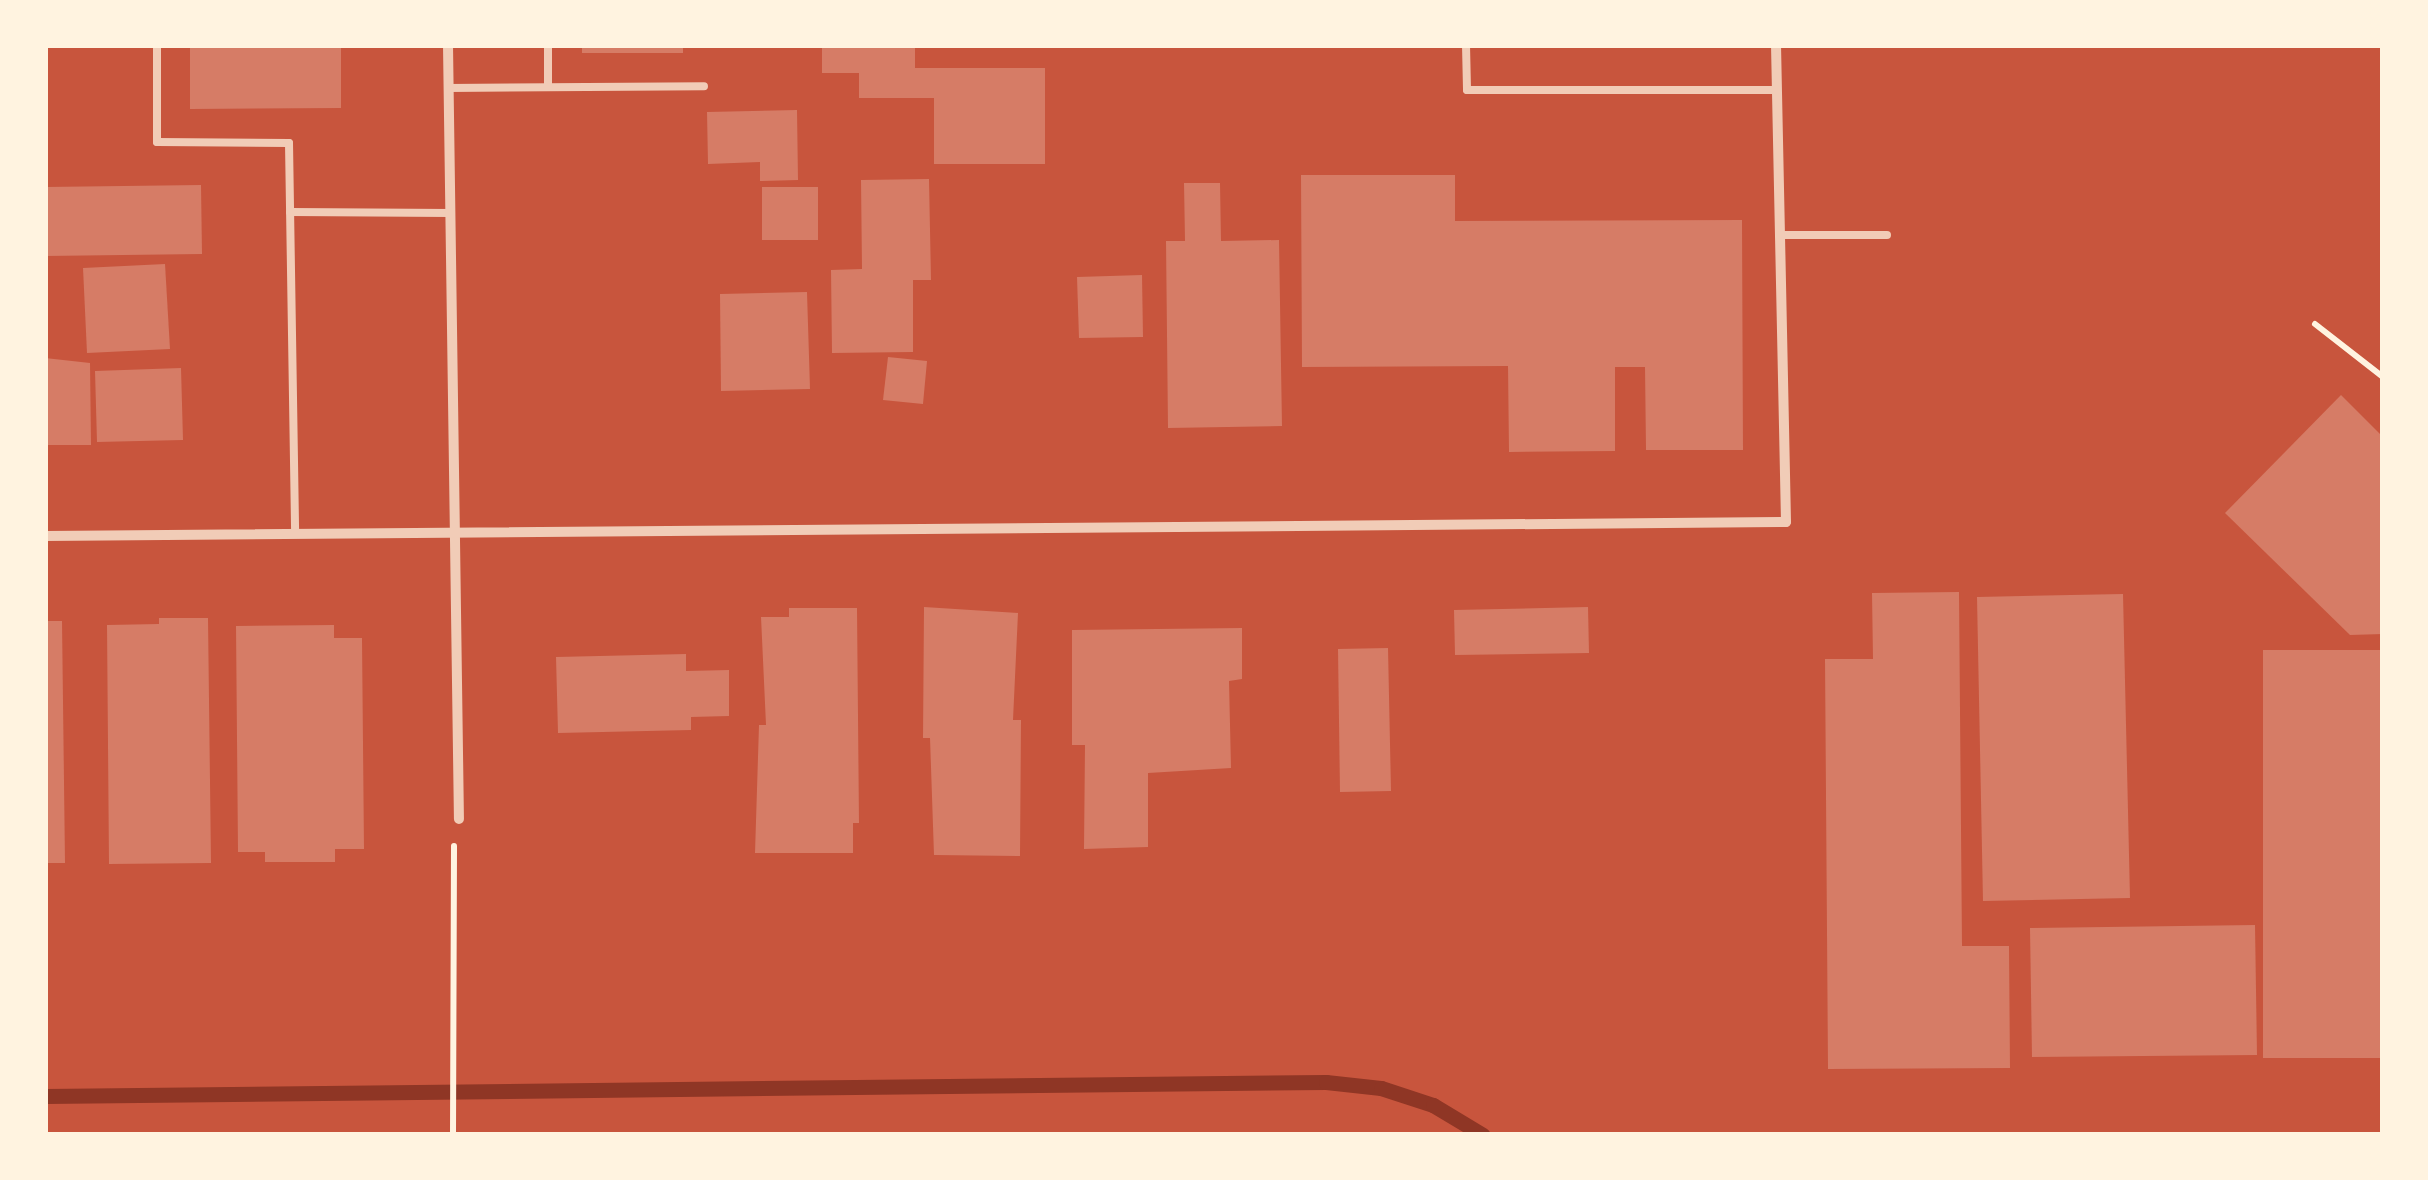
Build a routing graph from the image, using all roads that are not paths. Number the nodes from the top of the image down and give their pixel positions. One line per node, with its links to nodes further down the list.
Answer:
1 (157, 45): 10 (lane)
2 (448, 45): 8 (street)
3 (548, 45): 7 (lane)
4 (1466, 45): 9 (lane)
5 (1776, 45): 9 (street)
6 (704, 86): 7 (lane)
7 (548, 87): 8 (lane)
8 (448, 88): 11 (street)
9 (1776, 90): 12 (street)
10 (290, 212): 11 (lane); 15 (lane)
11 (451, 213): 14 (street)
12 (1780, 235): 13 (lane); 14 (street)
13 (1888, 235)
14 (456, 532): 15 (street); 17 (street)
15 (295, 533): 16 (street)
16 (45, 536)
17 (460, 819)

